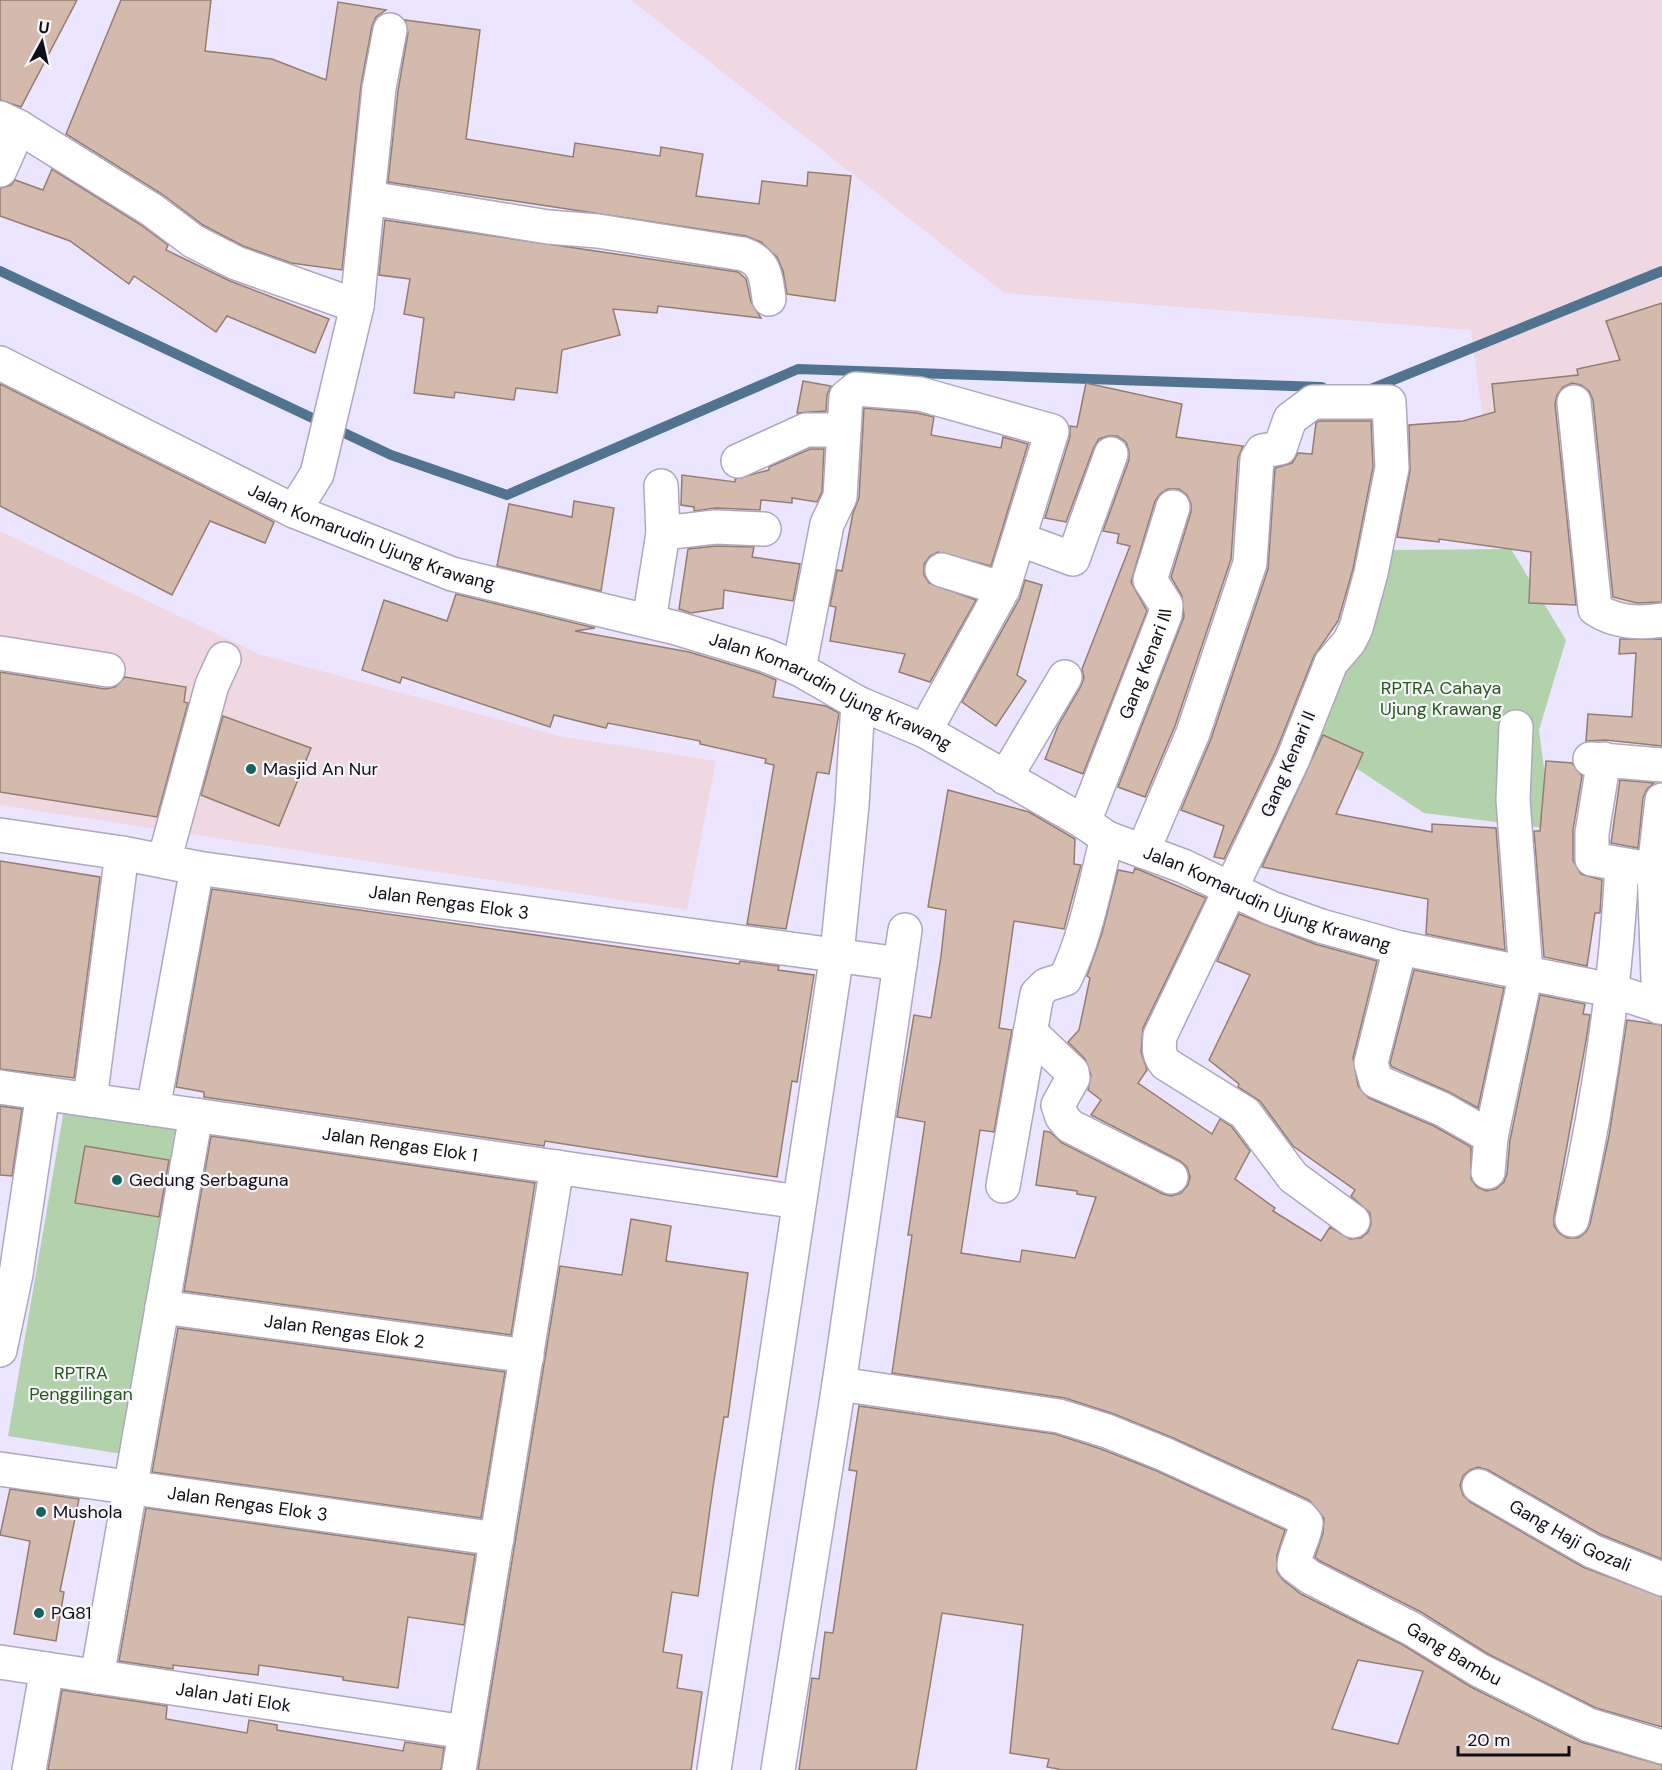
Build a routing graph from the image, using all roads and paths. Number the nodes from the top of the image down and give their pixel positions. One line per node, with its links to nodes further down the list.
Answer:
1 (390, 30): 4 (street)
2 (9, 123): 3 (street); 6 (street)
3 (0, 170)
4 (369, 198): 5 (street); 6 (street)
5 (769, 299)
6 (357, 306): 14 (street)
7 (0, 363): 14 (street, Jalan Komarudin Ujung Krawang)
8 (1574, 402): 20 (street)
9 (844, 430): 11 (street); 17 (street); 24 (street)
10 (1111, 454): 17 (street)
11 (738, 460)
12 (661, 486): 16 (street)
13 (1173, 507): 33 (street, Gang Kenari III)
14 (294, 511): 21 (street, Jalan Komarudin Ujung Krawang)
15 (764, 529): 16 (street)
16 (663, 533): 21 (street)
17 (1019, 539): 19 (street)
18 (942, 570): 19 (street)
19 (1003, 589): 29 (street)
20 (1662, 620)
21 (649, 621): 24 (street, Jalan Komarudin Ujung Krawang)
22 (0, 653): 25 (street)
23 (224, 659): 37 (street)
24 (799, 669): 27 (street, Jalan Komarudin Ujung Krawang)
25 (108, 670)
26 (1065, 678): 31 (street)
27 (858, 703): 29 (street, Jalan Komarudin Ujung Krawang); 44 (street)
28 (1516, 727): 46 (street)
29 (925, 731): 31 (street, Jalan Komarudin Ujung Krawang)
30 (1662, 765): 38 (street)
31 (1005, 778): 33 (street, Jalan Komarudin Ujung Krawang)
32 (1662, 800): 40 (street)
33 (1096, 830): 35 (street, Jalan Komarudin Ujung Krawang); 49 (street)
34 (0, 835): 36 (street, Jalan Rengas Elok 3)
35 (1143, 851): 41 (street, Jalan Komarudin Ujung Krawang); 41 (street, Gang Kenari II)
36 (122, 853): 37 (street, Jalan Rengas Elok 3); 52 (street)
37 (164, 861): 39 (street, Jalan Rengas Elok 3)
38 (1622, 865): 40 (street); 47 (street)
39 (197, 868): 44 (street, Jalan Rengas Elok 3); 53 (street)
40 (1654, 869): 48 (street)
41 (1232, 889): 43 (street, Jalan Komarudin Ujung Krawang); 62 (street, Gang Kenari II)
42 (905, 930): 45 (street)
43 (1400, 948): 46 (street, Jalan Komarudin Ujung Krawang); 55 (street)
44 (837, 954): 45 (street, Jalan Rengas Elok 3); 60 (street)
45 (900, 964): 67 (street)
46 (1526, 973): 47 (street, Jalan Komarudin Ujung Krawang); 55 (street)
47 (1611, 990): 48 (street, Jalan Komarudin Ujung Krawang); 61 (street)
48 (1660, 1007)
49 (1030, 1032): 58 (street); 59 (street)
50 (0, 1087): 51 (street, Jalan Rengas Elok 1)
51 (43, 1093): 52 (street, Jalan Rengas Elok 1); 63 (street)
52 (90, 1100): 53 (street, Jalan Rengas Elok 1)
53 (153, 1109): 54 (street, Jalan Rengas Elok 1)
54 (196, 1115): 56 (street, Jalan Rengas Elok 1); 64 (street)
55 (1491, 1137): 57 (street)
56 (557, 1167): 60 (street, Jalan Rengas Elok 1); 66 (street)
57 (1488, 1172)
58 (1171, 1177)
59 (1003, 1186)
60 (799, 1202): 80 (street)
61 (1572, 1220)
62 (1353, 1221)
63 (8, 1272): 65 (street)
64 (162, 1307): 66 (street, Jalan Rengas Elok 2); 70 (street)
65 (0, 1350)
66 (527, 1356): 71 (street)
67 (838, 1384): 77 (street, Gang Bambu); 81 (street)
68 (0, 1469): 70 (street, Jalan Rengas Elok 3)
69 (1479, 1486): 72 (street, Gang Haji Gozali)
70 (130, 1488): 71 (street, Jalan Rengas Elok 3); 75 (street)
71 (497, 1539): 76 (street)
72 (1662, 1579)
73 (0, 1662): 74 (street, Jalan Jati Elok)
74 (47, 1669): 75 (street, Jalan Jati Elok); 78 (street)
75 (97, 1677): 76 (street, Jalan Jati Elok)
76 (465, 1732): 79 (street)
77 (1662, 1747)
78 (30, 1770)
79 (459, 1770)
80 (714, 1770)
81 (778, 1770)

